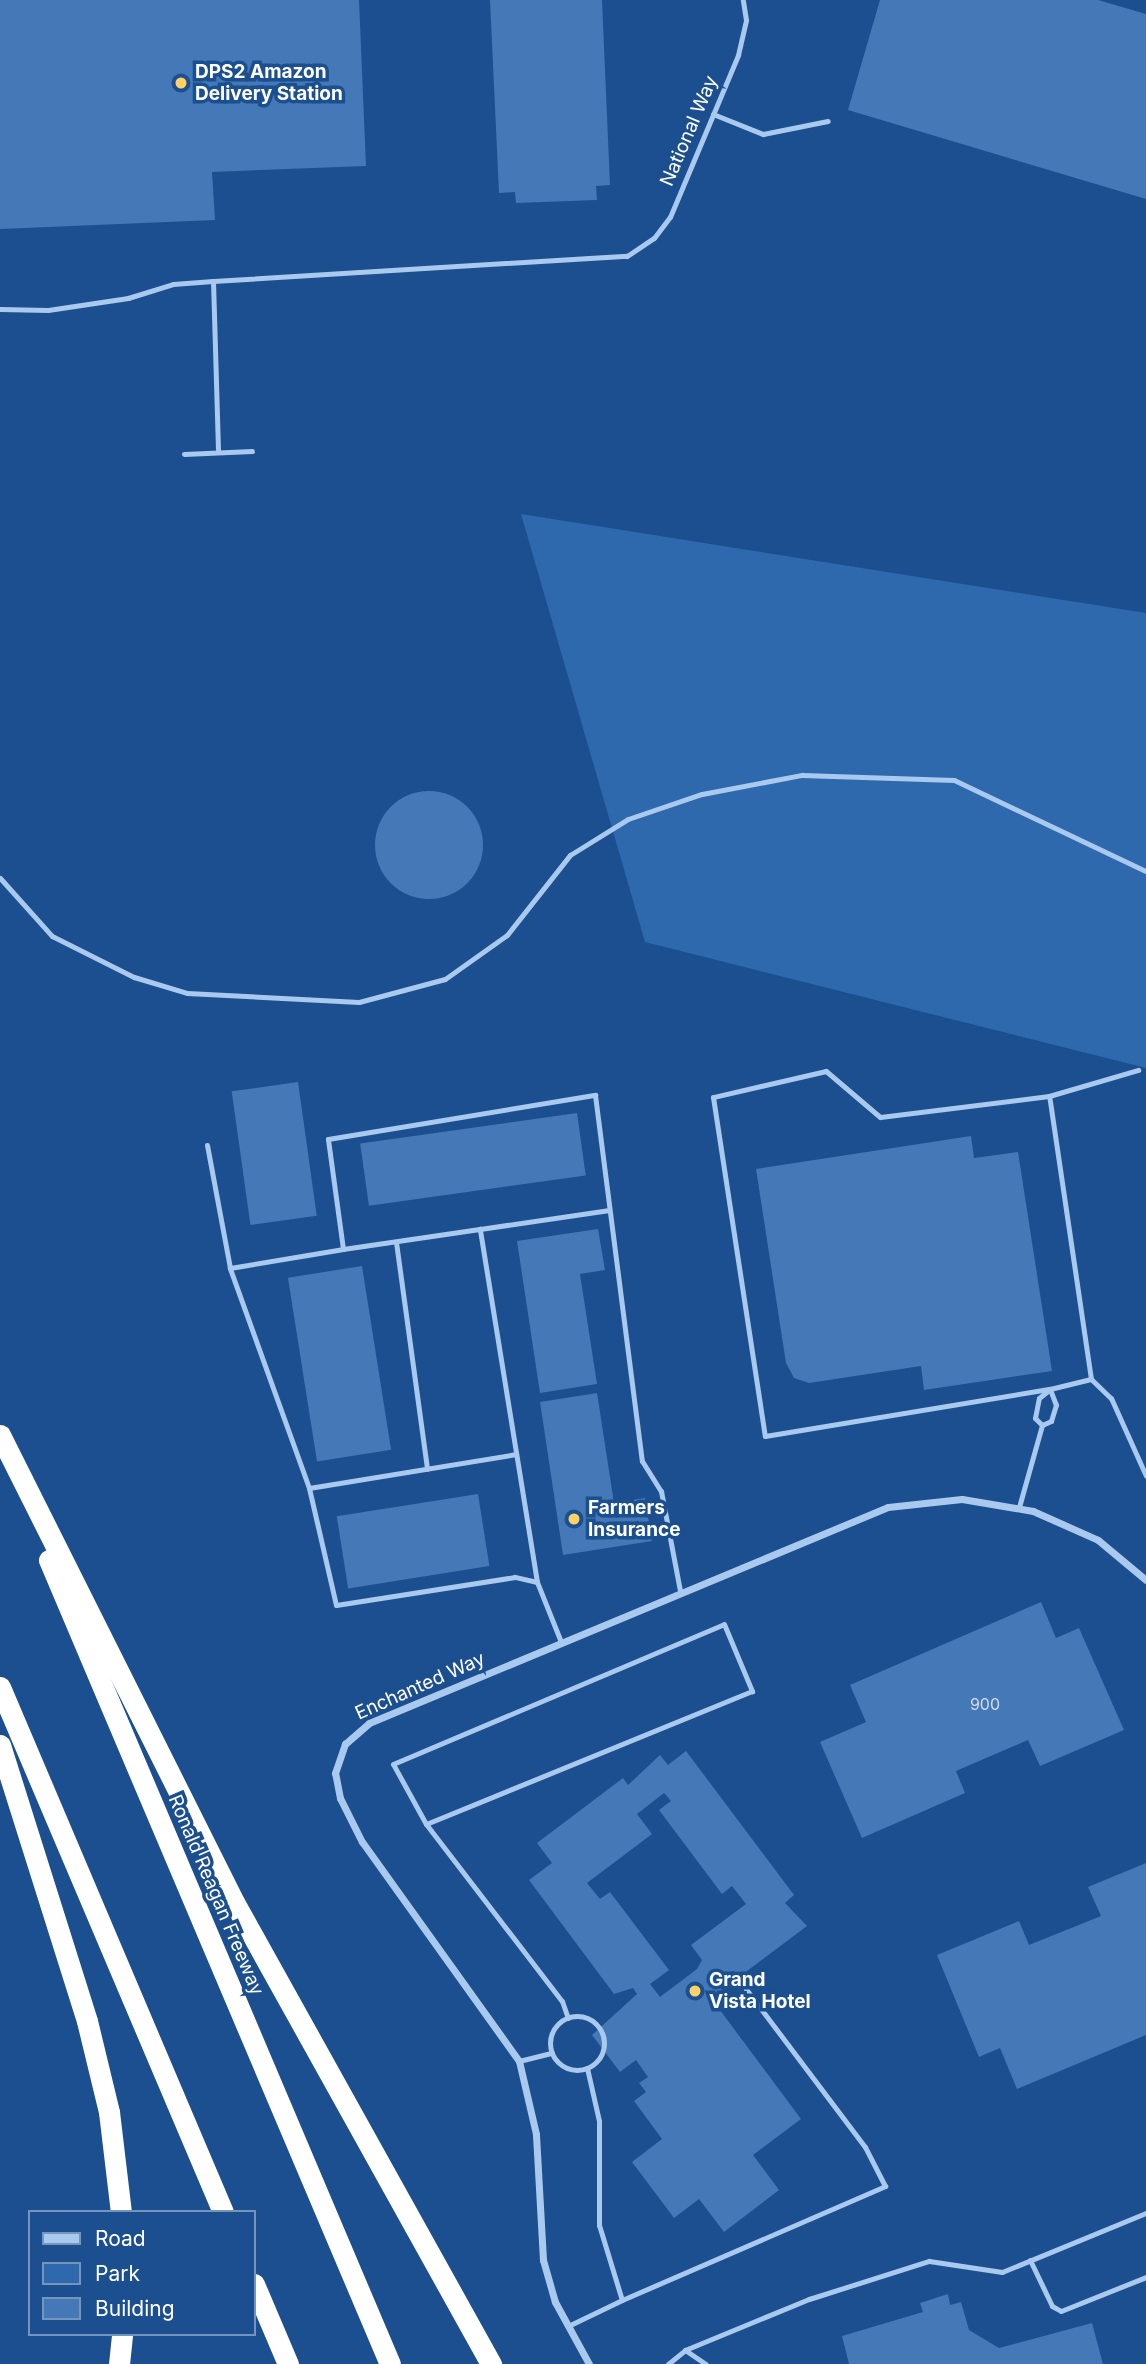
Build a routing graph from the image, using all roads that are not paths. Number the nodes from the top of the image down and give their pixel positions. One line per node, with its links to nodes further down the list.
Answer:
1 (743, 0): 2 (lane, National Way)
2 (713, 114): 3 (lane); 4 (lane, National Way)
3 (828, 121)
4 (213, 281): 5 (lane); 7 (lane)
5 (0, 309)
6 (252, 451): 7 (lane)
7 (218, 452): 8 (lane)
8 (184, 454)
9 (1146, 871): 10 (lane)
10 (0, 878)
11 (1138, 1070): 12 (lane)
12 (1049, 1096): 19 (lane); 20 (lane)
13 (207, 1145): 18 (lane)
14 (608, 1210): 15 (lane); 17 (lane); 31 (lane)
15 (480, 1229): 16 (lane); 24 (lane)
16 (396, 1242): 17 (lane); 25 (lane)
17 (343, 1249): 18 (lane)
18 (230, 1268): 27 (lane)
19 (1091, 1379): 20 (lane); 26 (lane)
20 (1050, 1389): 21 (lane); 21 (lane)
21 (1042, 1425): 28 (lane)
22 (0, 1435): 54 (highway)
23 (0, 1444): 53 (highway, Ronald Reagan Freeway)
24 (516, 1454): 25 (lane); 30 (lane)
25 (428, 1469): 27 (lane)
26 (1146, 1476)
27 (309, 1488): 30 (lane)
28 (1018, 1507): 29 (street, Enchanted Way); 31 (street, Enchanted Way)
29 (1146, 1580)
30 (537, 1581): 32 (lane)
31 (680, 1591): 32 (street, Enchanted Way)
32 (561, 1642): 39 (street, Enchanted Way)
33 (0, 1687): 42 (highway)
34 (0, 1745): 41 (highway)
35 (426, 1824): 35 (lane); 37 (lane)
36 (746, 1989): 47 (lane)
37 (568, 2018): 38 (lane); 40 (lane)
38 (552, 2053): 39 (lane); 40 (lane)
39 (519, 2061): 48 (street, Enchanted Way)
40 (587, 2068): 47 (lane)
41 (121, 2210)
42 (222, 2210)
43 (1146, 2213): 44 (lane)
44 (1030, 2260): 45 (lane); 50 (lane)
45 (1146, 2277)
46 (256, 2289): 52 (highway)
47 (622, 2301): 48 (lane)
48 (567, 2327): 55 (street, Enchanted Way)
49 (122, 2336): 51 (highway)
50 (685, 2350): 56 (lane); 57 (lane)
51 (119, 2364)
52 (288, 2364)
53 (390, 2364)
54 (491, 2364)
55 (589, 2364)
56 (668, 2364)
57 (706, 2364)

